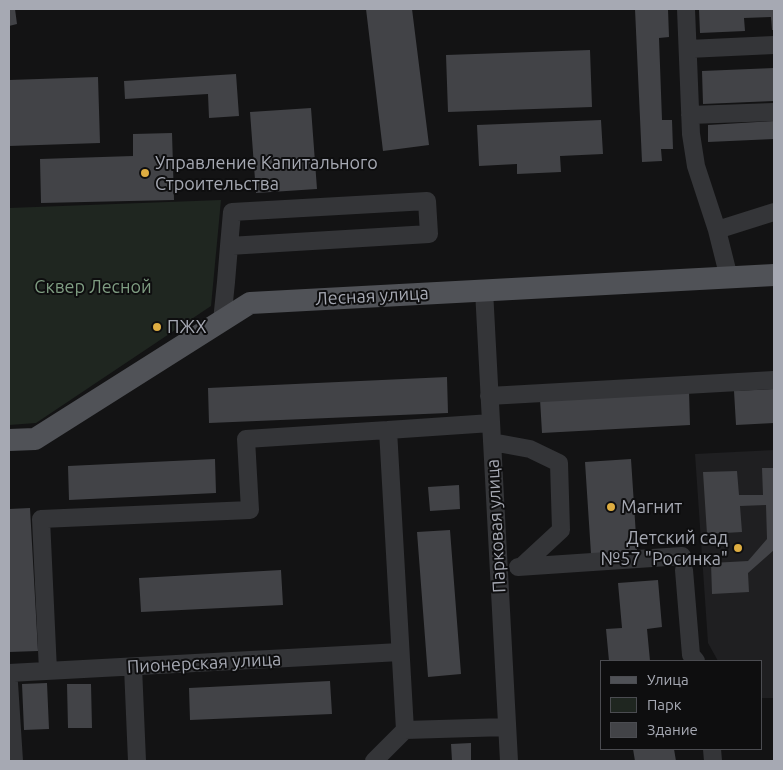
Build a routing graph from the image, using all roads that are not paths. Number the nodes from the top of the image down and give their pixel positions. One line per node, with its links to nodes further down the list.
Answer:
1 (686, 9): 3 (street)
2 (774, 45): 3 (street)
3 (688, 49): 5 (street)
4 (774, 112): 5 (street)
5 (690, 115): 7 (street)
6 (774, 212): 7 (street)
7 (717, 230): 10 (street)
8 (229, 246): 8 (street); 12 (street)
9 (774, 275): 10 (main road, Лесная улица)
10 (729, 278): 11 (main road, Лесная улица)
11 (484, 290): 12 (main road, Лесная улица); 14 (street, Парковая улица)
12 (222, 321): 17 (main road, Лесная улица)
13 (774, 380): 14 (street)
14 (489, 396): 15 (street, Парковая улица)
15 (491, 423): 16 (street); 18 (street, Парковая улица)
16 (388, 430): 21 (street); 24 (street)
17 (9, 440)
18 (492, 442): 19 (street); 20 (street, Парковая улица)
19 (521, 567): 20 (street); 22 (street)
20 (498, 568): 27 (street, Парковая улица)
21 (400, 652): 23 (street, Пионерская улица); 28 (street)
22 (695, 660)
23 (133, 667): 24 (street, Пионерская улица); 30 (street)
24 (48, 671): 25 (street, Пионерская улица)
25 (9, 674)
26 (9, 683): 29 (street)
27 (507, 727): 28 (street); 32 (street, Парковая улица)
28 (404, 730): 31 (street)
29 (14, 761)
30 (137, 761)
31 (374, 761)
32 (508, 761)

